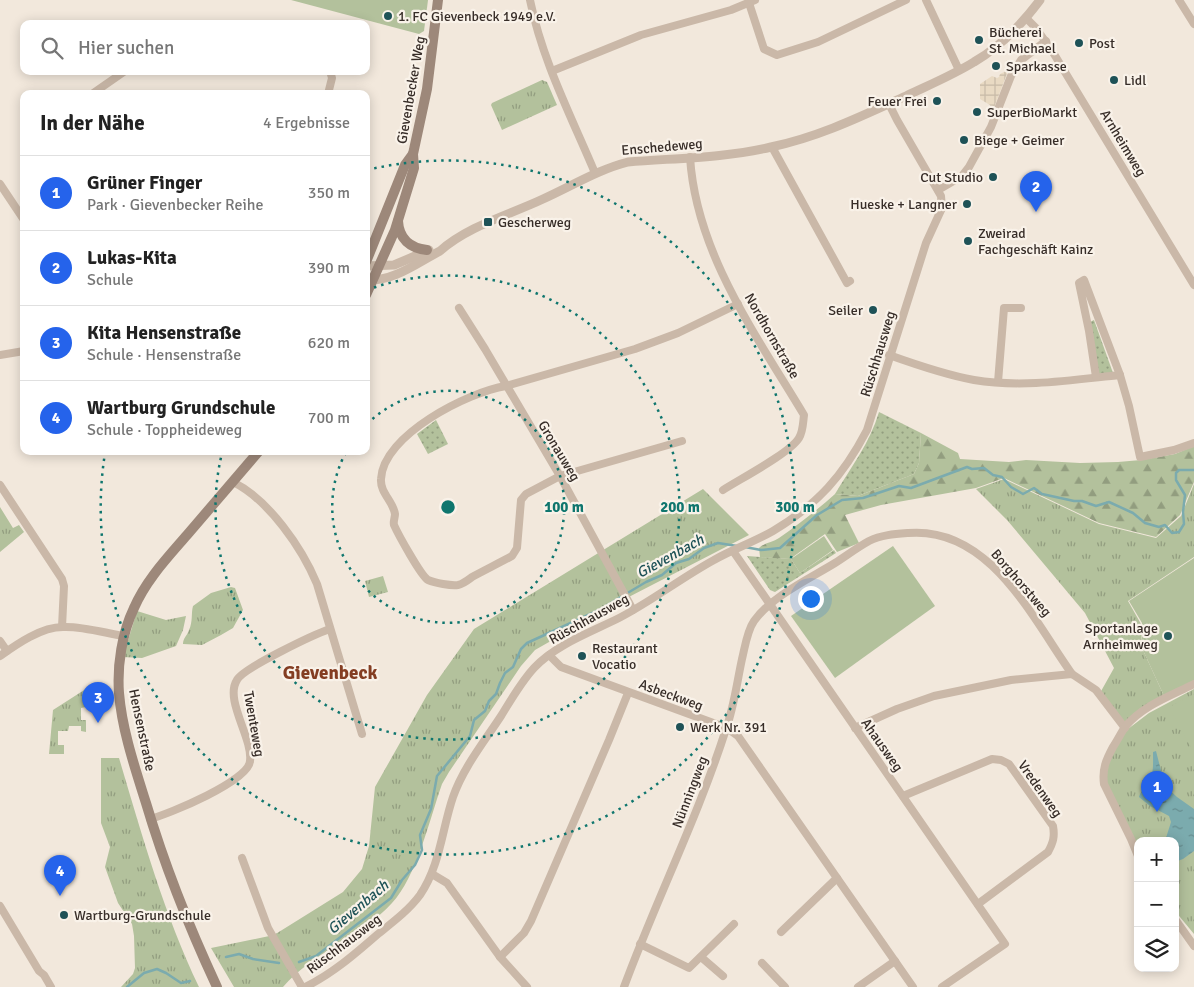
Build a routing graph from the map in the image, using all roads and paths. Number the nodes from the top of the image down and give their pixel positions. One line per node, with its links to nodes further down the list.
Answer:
1 (438, 0): 19 (main road, Gievenbecker Weg)
2 (530, 0): 12 (street)
3 (906, 0): 7 (street)
4 (926, 0): 11 (street)
5 (1040, 0): 8 (street, Enschedeweg)
6 (1179, 0): 9 (street)
7 (752, 2): 12 (street)
8 (1026, 18): 10 (street, Arnheimweg); 11 (street, Enschedeweg)
9 (1193, 18)
10 (1046, 41): 23 (street); 33 (street, Arnheimweg)
11 (959, 70): 17 (street, Enschedeweg)
12 (552, 71): 21 (street)
13 (119, 75): 15 (street)
14 (331, 75): 16 (street)
15 (98, 90)
16 (329, 90)
17 (889, 104): 18 (street, Enschedeweg); 23 (street, Rüschhausweg)
18 (772, 147): 20 (street, Enschedeweg); 32 (street)
19 (413, 154): 25 (main road, Gievenbecker Weg); 28 (main road, Gievenbecker Weg)
20 (690, 157): 21 (street, Enschedeweg); 34 (street, Nordhornstraße)
21 (595, 173): 26 (street, Enschedeweg)
22 (0, 184): 24 (street)
23 (938, 190): 39 (street, Rüschhausweg)
24 (20, 214)
25 (398, 220): 27 (main road); 30 (main road, Gievenbecker Weg)
26 (446, 244): 27 (street, Enschedeweg); 31 (street, Enschedeweg)
27 (427, 250): 30 (street, Enschedeweg)
28 (370, 254)
29 (370, 265): 30 (street, Enschedeweg)
30 (380, 267): 31 (main road, Gievenbecker Weg)
31 (370, 280)
32 (850, 281)
33 (1194, 285)
34 (738, 304): 43 (street); 50 (street, Nordhornstraße)
35 (459, 308): 43 (street, Gronauweg)
36 (1021, 308): 42 (street)
37 (20, 352): 38 (street)
38 (0, 355)
39 (889, 355): 42 (street); 51 (street, Rüschhausweg)
40 (1120, 375): 41 (street); 41 (street); 45 (street)
41 (1096, 377): 42 (street)
42 (998, 382)
43 (506, 386): 47 (street, Gronauweg); 47 (street)
44 (682, 441): 47 (street)
45 (1194, 443)
46 (256, 455): 48 (main road, Hensenstraße)
47 (560, 476): 53 (street, Gronauweg)
48 (233, 482): 55 (street); 56 (main road, Hensenstraße)
49 (0, 485): 54 (street)
50 (723, 490)
51 (733, 551): 52 (street, Ahausweg); 53 (street, Rüschhausweg)
52 (769, 604): 61 (street, Borghorstweg); 64 (street, Nünningweg); 65 (street, Ahausweg)
53 (633, 610): 60 (street, Rüschhausweg)
54 (62, 627): 56 (street); 58 (street)
55 (330, 629): 67 (street); 69 (street, Twenteweg)
56 (124, 636): 69 (main road, Hensenstraße)
57 (0, 641): 58 (street)
58 (7, 651): 59 (street)
59 (0, 656)
60 (549, 656): 63 (street, Asbeckweg); 72 (street, Rüschhausweg)
61 (1072, 674): 65 (street); 66 (street)
62 (1194, 684): 66 (street)
63 (628, 692): 64 (street, Asbeckweg); 82 (street)
64 (727, 728): 73 (street, Asbeckweg); 79 (street, Nünningweg)
65 (856, 728): 68 (street, Ahausweg)
66 (1125, 728): 70 (street)
67 (362, 734)
68 (903, 796): 74 (street, Ahausweg); 74 (street, Vredenweg)
69 (150, 819): 87 (main road, Hensenstraße)
70 (1134, 846)
71 (242, 858): 88 (street, Rüschhausweg)
72 (432, 874): 82 (street); 88 (street, Rüschhausweg)
73 (837, 878): 78 (street); 83 (street, Asbeckweg)
74 (978, 904): 94 (street, Ahausweg)
75 (0, 906): 86 (street)
76 (734, 924): 81 (street)
77 (1179, 925): 80 (street)
78 (781, 932)
79 (640, 944): 81 (street); 90 (street, Nünningweg)
80 (1194, 946)
81 (701, 957): 85 (street)
82 (500, 958): 89 (street)
83 (895, 961): 92 (street); 93 (street, Asbeckweg)
84 (762, 963): 91 (street)
85 (723, 976)
86 (51, 987)
87 (217, 987)
88 (303, 987)
89 (527, 987)
90 (624, 987)
91 (785, 987)
92 (858, 987)
93 (912, 987)
94 (942, 987)

